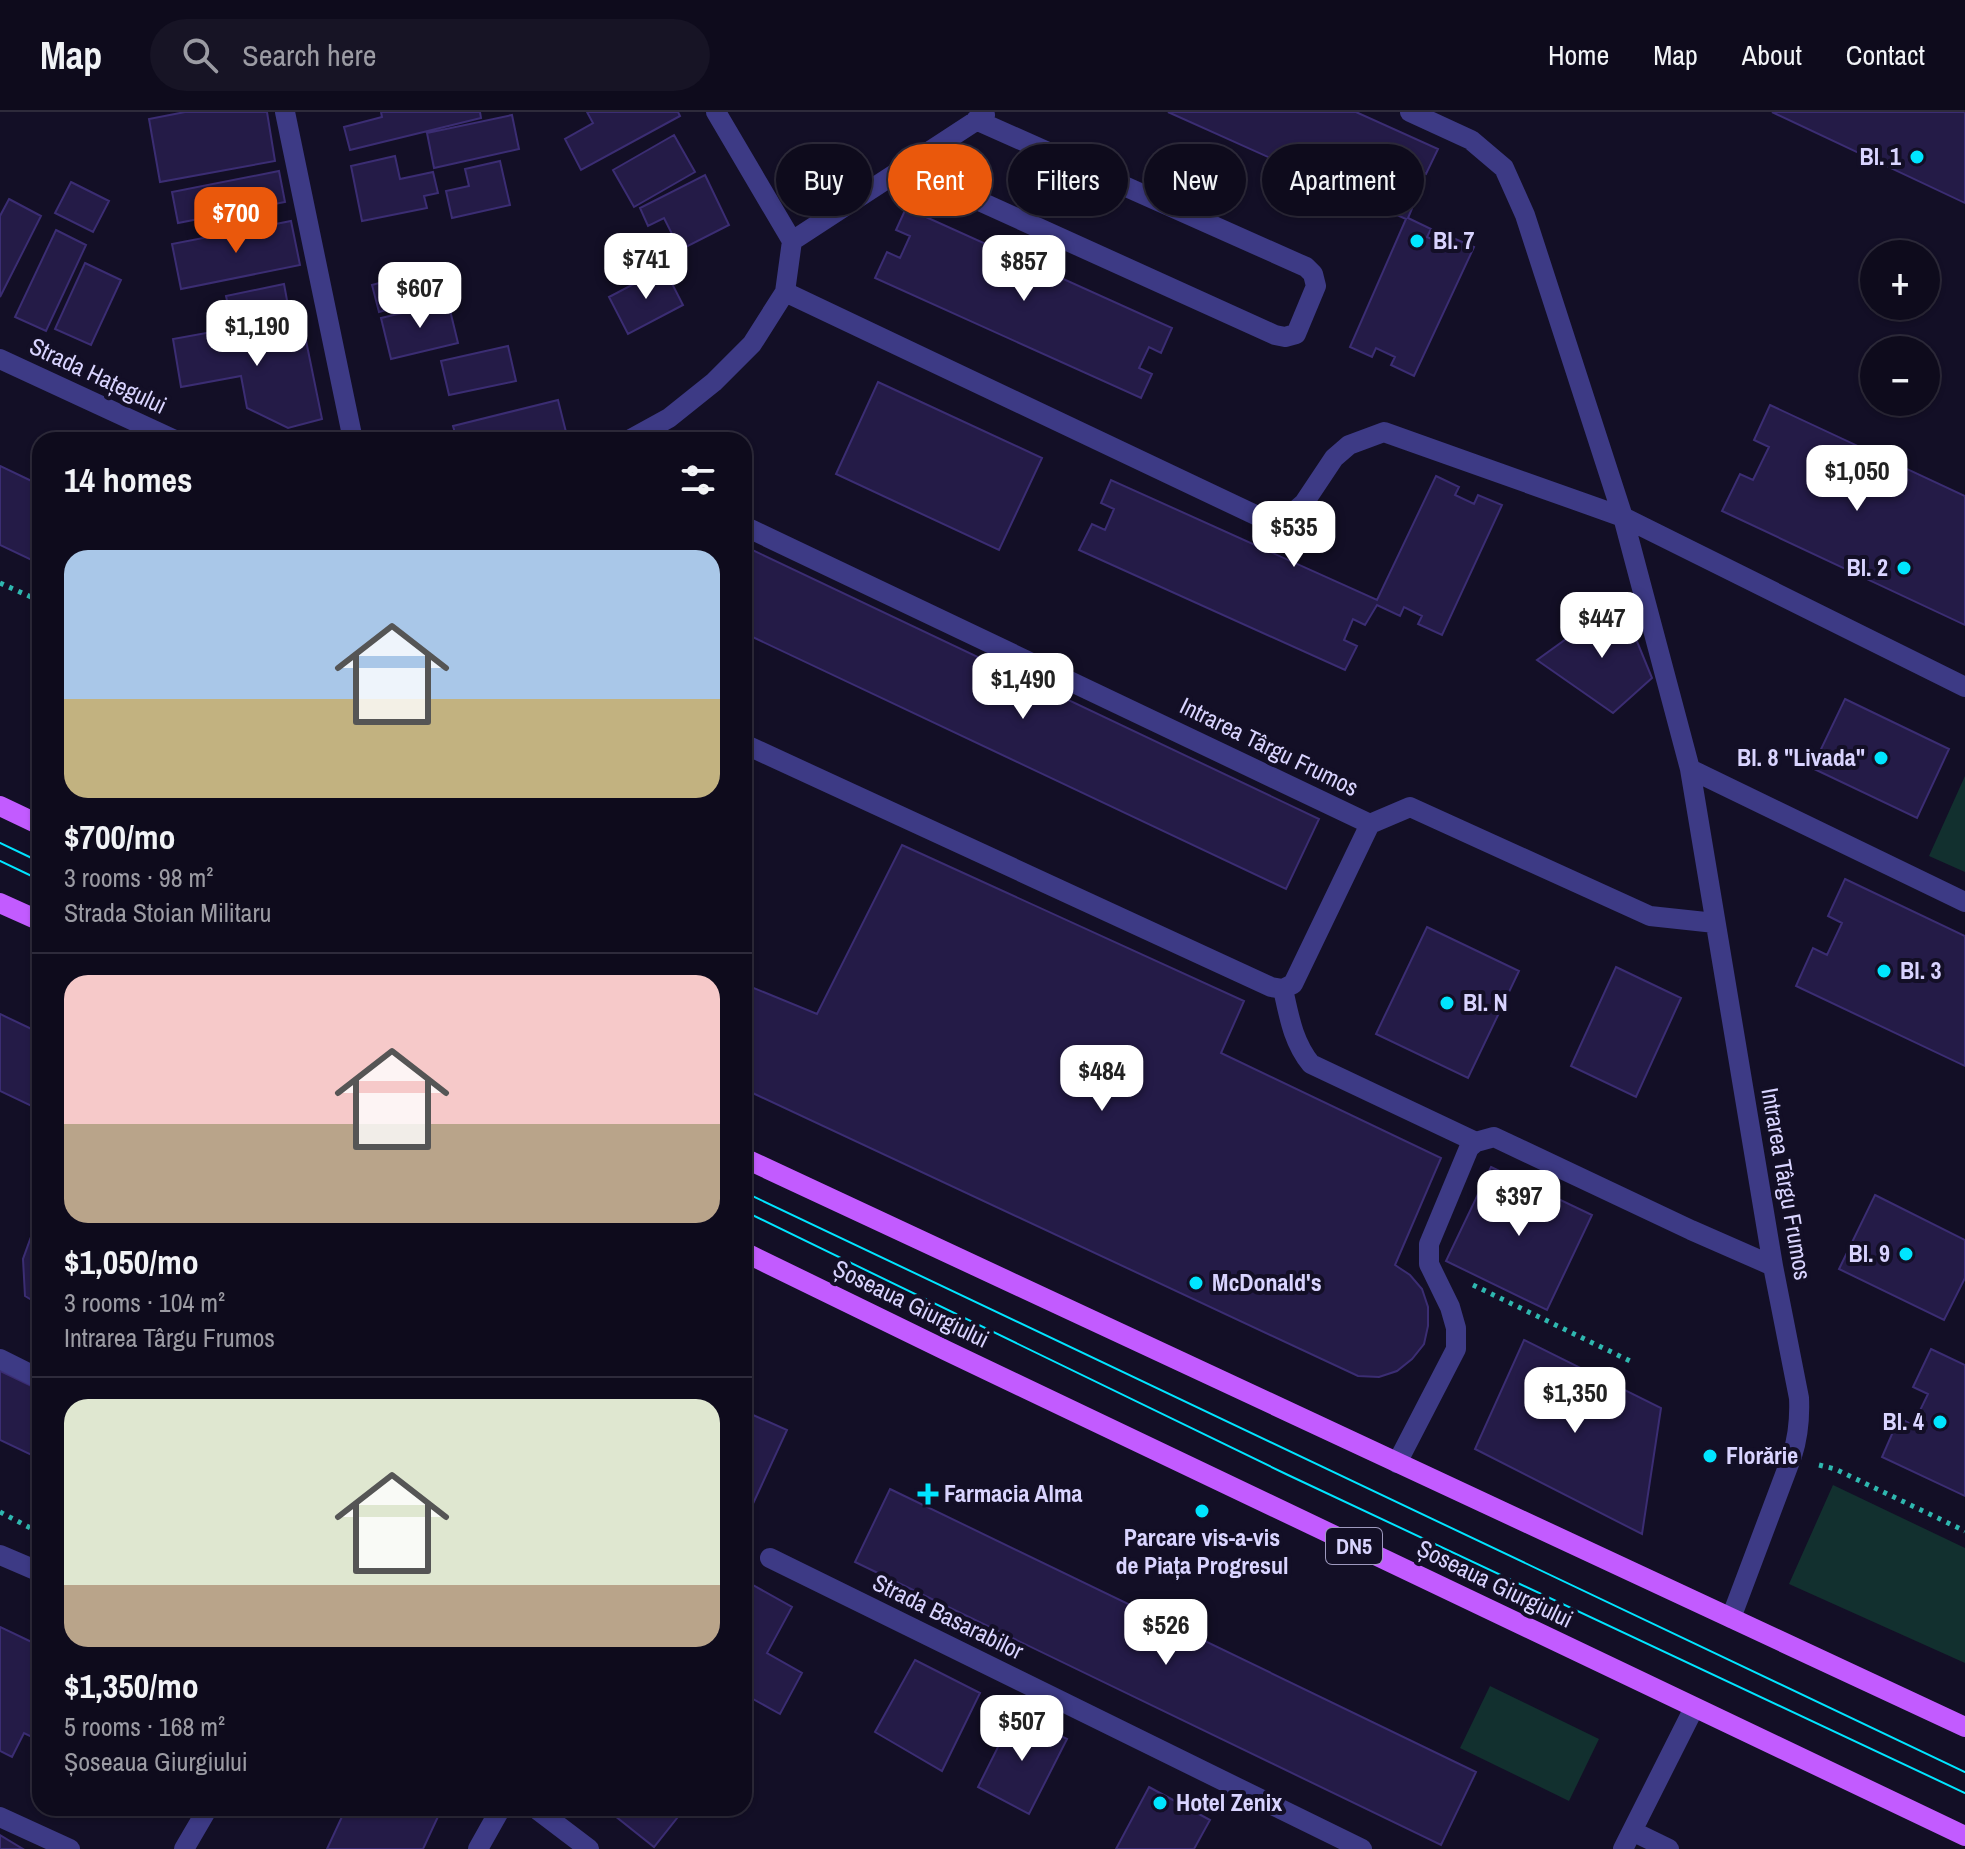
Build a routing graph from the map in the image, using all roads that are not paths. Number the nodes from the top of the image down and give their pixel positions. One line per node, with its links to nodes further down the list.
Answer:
1 (285, 112): 12 (street)
2 (716, 112): 8 (street)
3 (1410, 112): 14 (street, Intrarea Târgu Frumos)
4 (982, 116): 5 (street); 7 (street)
5 (939, 144)
6 (888, 178): 8 (street)
7 (992, 207)
8 (792, 241): 9 (street)
9 (785, 292): 13 (street); 14 (street)
10 (0, 359): 11 (street, Strada Hațegului)
11 (158, 432)
12 (351, 432)
13 (644, 432)
14 (1623, 517): 16 (street); 18 (street, Intrarea Târgu Frumos)
15 (752, 530): 21 (street, Intrarea Târgu Frumos)
16 (1965, 687)
17 (752, 748): 26 (street)
18 (1690, 769): 22 (street); 25 (street, Intrarea Târgu Frumos)
19 (0, 806): 20 (main road)
20 (32, 821)
21 (1370, 824): 25 (street); 26 (street, Intrarea Târgu Frumos)
22 (1965, 902)
23 (0, 903): 24 (main road)
24 (32, 917)
25 (1715, 923): 30 (street, Intrarea Târgu Frumos)
26 (1283, 989): 27 (street)
27 (1476, 1142): 30 (street); 33 (street)
28 (752, 1162): 33 (main road)
29 (752, 1256): 38 (main road, Șoseaua Giurgiului / DN5)
30 (1773, 1266): 37 (street, Intrarea Târgu Frumos)
31 (0, 1359): 32 (street)
32 (32, 1375)
33 (1397, 1463): 37 (main road)
34 (0, 1555): 36 (street)
35 (770, 1558): 50 (street, Strada Basarabilor)
36 (32, 1569)
37 (1731, 1618): 39 (main road)
38 (1694, 1708): 44 (main road, Șoseaua Giurgiului / DN5); 45 (street)
39 (1965, 1727)
40 (203, 1816): 47 (street)
41 (497, 1816): 48 (street)
42 (546, 1816): 49 (street)
43 (0, 1817): 46 (street)
44 (1965, 1836)
45 (1627, 1840): 51 (street)
46 (70, 1849)
47 (184, 1849)
48 (478, 1849)
49 (589, 1849)
50 (1362, 1849)
51 (1669, 1849)

